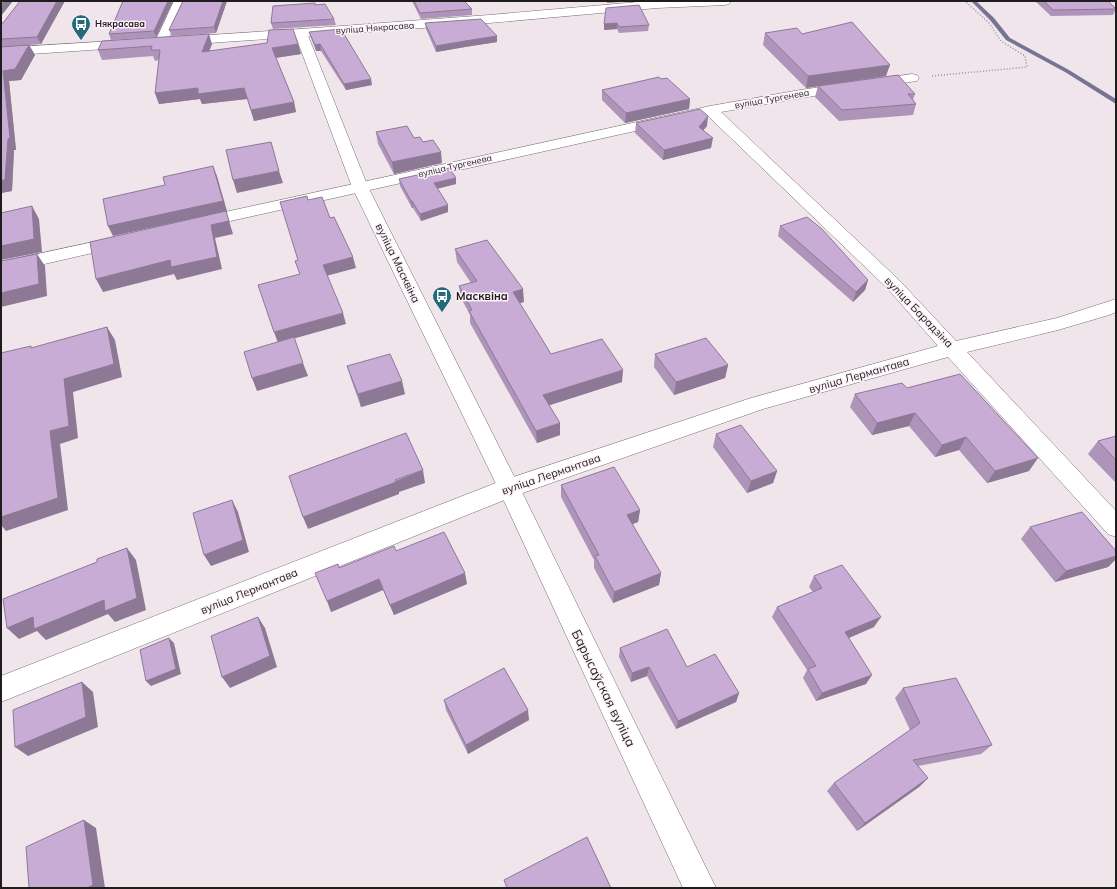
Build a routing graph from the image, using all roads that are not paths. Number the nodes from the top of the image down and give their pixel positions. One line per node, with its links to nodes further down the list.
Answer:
1 (180, 1): 4 (street)
2 (725, 1): 3 (street, вуліца Някрасава)
3 (301, 33): 4 (street, вуліца Някрасава); 8 (street, вуліца Масквіна)
4 (161, 42): 5 (street, вуліца Някрасава)
5 (1, 52)
6 (912, 78): 7 (street, вуліца Тургенева)
7 (710, 110): 8 (street, вуліца Тургенева); 13 (street, вуліца Барадзіна)
8 (360, 187): 9 (street, вуліца Тургенева); 14 (street, вуліца Масквіна)
9 (184, 227)
10 (139, 237): 11 (street)
11 (1, 268)
12 (1116, 305): 13 (street, вуліца Лермантава)
13 (954, 348): 14 (street, вуліца Лермантава); 15 (street, вуліца Барадзіна)
14 (509, 488): 16 (street, вуліца Лермантава); 17 (street, Барысаўская вуліца)
15 (1116, 527)
16 (1, 689)
17 (700, 888)

